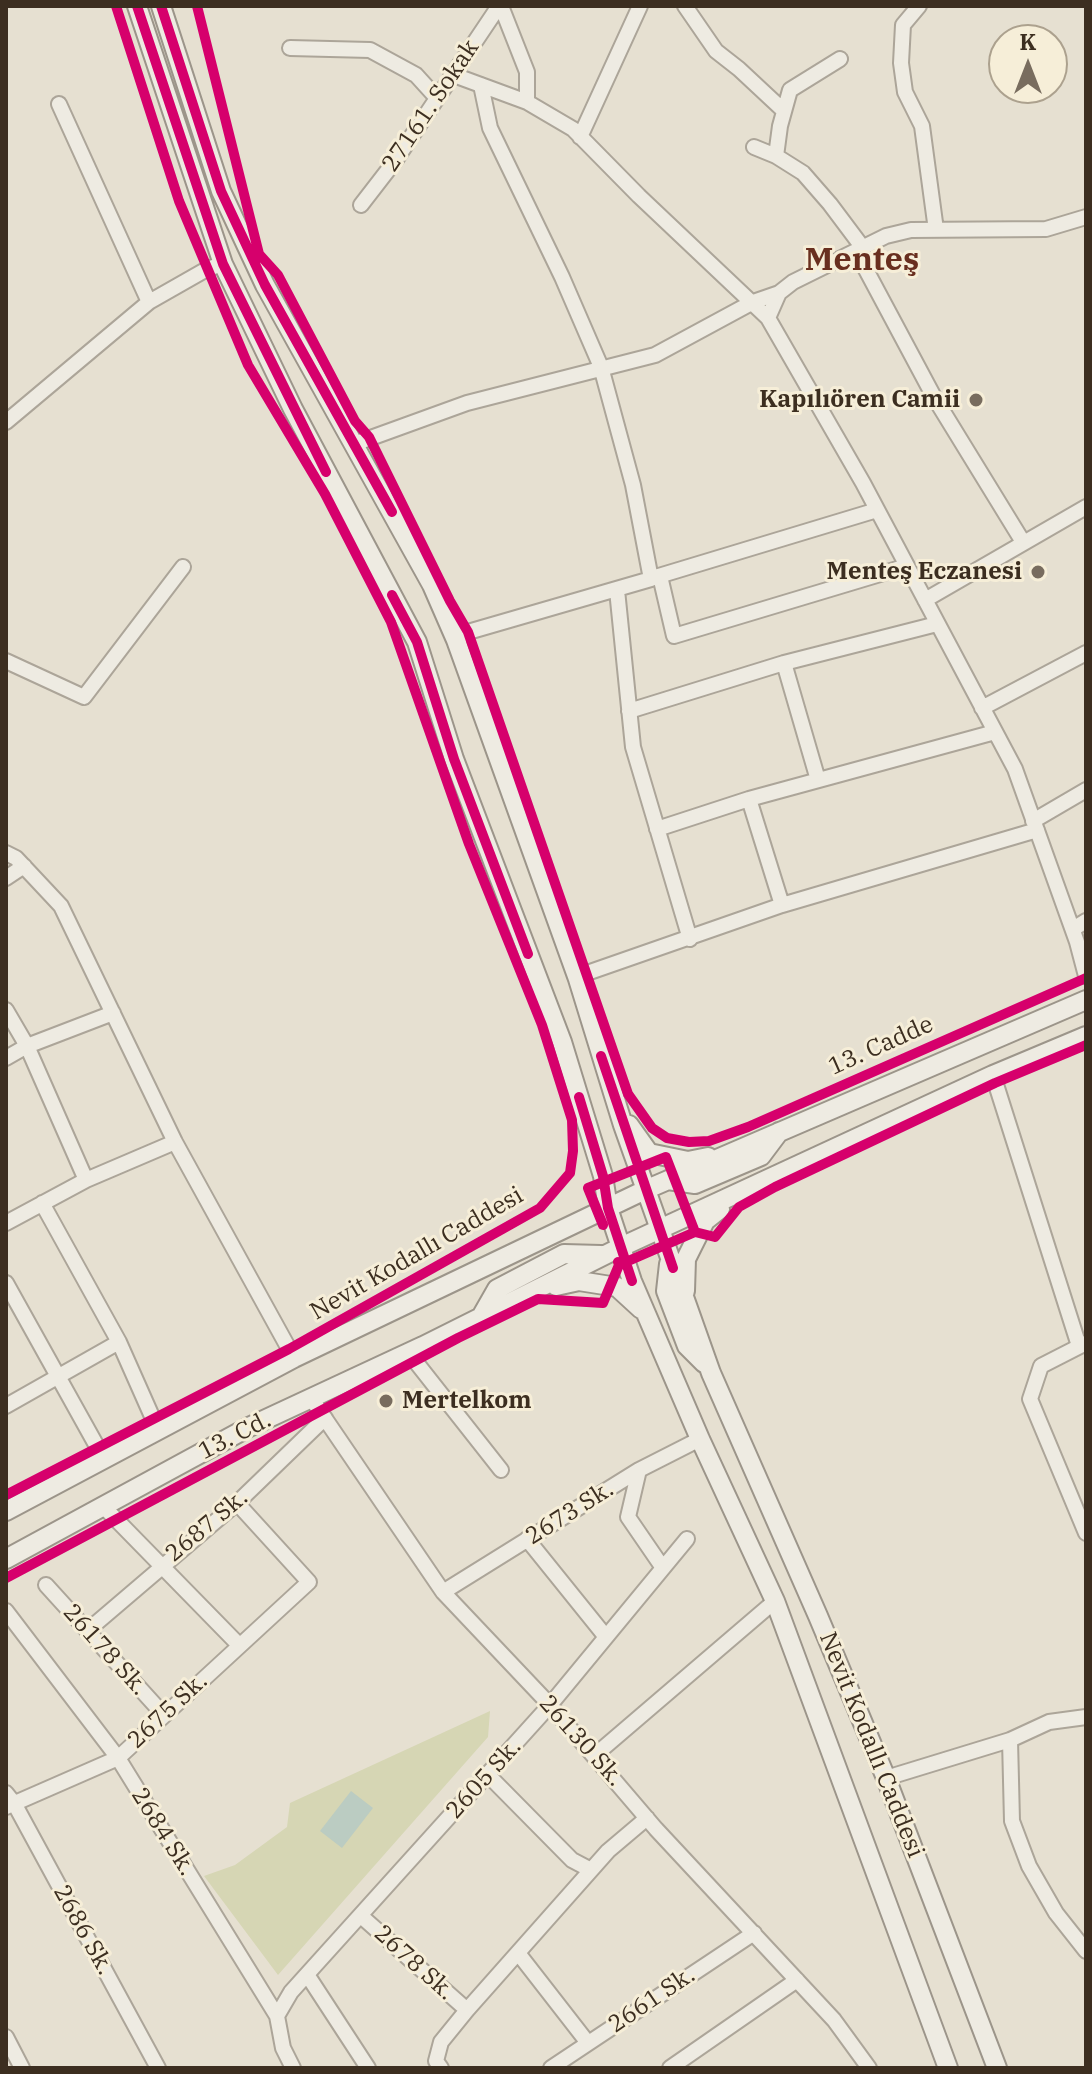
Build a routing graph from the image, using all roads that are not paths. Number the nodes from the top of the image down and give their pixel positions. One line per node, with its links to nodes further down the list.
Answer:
1 (137, 6): 22 (main road)
2 (161, 6): 29 (main road, Nevit Kodallı Caddesi)
3 (500, 6): 9 (street, 27161. Sokak); 12 (street)
4 (640, 6): 15 (street)
5 (685, 6): 14 (street)
6 (919, 6): 20 (street)
7 (290, 48): 11 (street)
8 (840, 59): 14 (street)
9 (451, 74): 10 (street); 11 (street, 27161. Sokak)
10 (481, 85): 12 (street); 27 (street)
11 (436, 97): 18 (street, 27161. Sokak)
12 (527, 102): 15 (street)
13 (59, 104): 24 (street)
14 (784, 111): 17 (street)
15 (580, 137): 25 (street)
16 (754, 147): 17 (street)
17 (776, 156): 21 (street)
18 (361, 205)
19 (1086, 217): 20 (street)
20 (936, 230): 21 (street)
21 (859, 250): 23 (street); 32 (street)
22 (223, 264): 24 (street); 76 (main road)
23 (779, 293): 25 (street); 26 (street)
24 (149, 302): 28 (street)
25 (753, 302): 26 (street); 27 (street)
26 (768, 318): 31 (street)
27 (601, 367): 29 (street); 35 (street)
28 (6, 422)
29 (354, 444): 39 (main road, Nevit Kodallı Caddesi)
30 (1086, 507): 32 (street)
31 (877, 510): 33 (street); 35 (street)
32 (1023, 542): 37 (street)
33 (907, 566): 35 (street); 37 (street)
34 (183, 567): 41 (street)
35 (656, 577): 36 (street)
36 (617, 590): 39 (street); 44 (street)
37 (925, 600): 38 (street)
38 (937, 624): 42 (street); 43 (street)
39 (456, 640): 59 (main road, Nevit Kodallı Caddesi)
40 (1086, 653): 43 (street)
41 (6, 661)
42 (784, 663): 44 (street); 46 (street)
43 (982, 708): 45 (street)
44 (629, 711): 50 (street)
45 (995, 732): 46 (street); 49 (street)
46 (818, 780): 48 (street)
47 (1086, 790): 49 (street)
48 (749, 799): 50 (street); 54 (street)
49 (1035, 826): 54 (street); 56 (street)
50 (657, 829): 57 (street)
51 (6, 853): 52 (street)
52 (24, 866): 53 (street); 62 (street)
53 (6, 878)
54 (782, 905): 57 (street)
55 (1086, 921): 56 (street)
56 (1073, 929): 58 (street)
57 (690, 939): 59 (street)
58 (1086, 976)
59 (578, 979): 67 (main road, Nevit Kodallı Caddesi)
60 (1086, 1000): 68 (main road, 13. Cadde)
61 (6, 1010): 64 (street)
62 (113, 1013): 64 (street); 69 (street)
63 (1086, 1036): 66 (main road)
64 (27, 1046): 65 (street); 71 (street)
65 (6, 1058)
66 (993, 1075): 74 (main road); 87 (street)
67 (618, 1109): 70 (main road); 73 (main road, Nevit Kodallı Caddesi)
68 (780, 1131): 70 (main road, 13. Cadde); 72 (main road)
69 (175, 1142): 71 (street); 89 (street)
70 (730, 1153): 72 (main road, 13. Cadde)
71 (86, 1180): 75 (street)
72 (668, 1180): 73 (main road, 13. Cd.)
73 (645, 1190): 76 (main road, 13. Cd.); 78 (main road, Nevit Kodallı Caddesi)
74 (740, 1192): 78 (main road, 13. Cd.); 83 (main road)
75 (42, 1203): 77 (street); 86 (street)
76 (608, 1208): 79 (main road); 89 (main road, 13. Cd.)
77 (6, 1223)
78 (660, 1231): 79 (main road, 13. Cd.); 80 (main road, Nevit Kodallı Caddesi)
79 (612, 1251): 82 (main road, 13. Cd.); 84 (main road); 85 (main road)
80 (669, 1259): 83 (main road, Nevit Kodallı Caddesi); 90 (main road)
81 (6, 1283): 91 (street)
82 (534, 1291): 84 (main road); 85 (main road, 13. Cd.)
83 (685, 1302): 90 (main road, Nevit Kodallı Caddesi)
84 (647, 1314): 96 (main road)
85 (481, 1317): 88 (main road, 13. Cd.)
86 (119, 1342): 91 (street); 95 (street)
87 (1083, 1344): 103 (street)
88 (408, 1352): 92 (main road, 13. Cd.); 98 (street)
89 (294, 1358): 95 (main road, 13. Cd.)
90 (709, 1368): 123 (main road, Nevit Kodallı Caddesi)
91 (58, 1378): 93 (street); 97 (street)
92 (311, 1398): 94 (street, 26130 Sk.); 101 (main road, 13. Cd.)
93 (6, 1406)
94 (325, 1418): 100 (street, 2687 Sk.); 110 (street, 26130 Sk.)
95 (158, 1430): 97 (main road, 13. Cd.)
96 (700, 1439): 99 (street, 2673 Sk.); 111 (main road)
97 (104, 1459): 102 (main road, 13. Cd.)
98 (501, 1470)
99 (639, 1470): 104 (street, 2673 Sk.); 108 (street)
100 (237, 1503): 107 (street, 2687 Sk.); 115 (street, 2675 Sk.)
101 (103, 1506): 106 (main road, 13. Cd.); 107 (street)
102 (6, 1511)
103 (1086, 1533)
104 (527, 1539): 110 (street, 2673 Sk.); 114 (street)
105 (687, 1539): 108 (street, 2605 Sk.)
106 (6, 1559)
107 (161, 1565): 113 (street, 2687 Sk.); 115 (street)
108 (663, 1568): 114 (street, 2605 Sk.)
109 (46, 1585): 113 (street, 26178 Sk.)
110 (443, 1592): 116 (street, 26130 Sk.)
111 (775, 1601): 120 (street); 145 (main road)
112 (6, 1611): 121 (street, 2684 Sk.)
113 (87, 1631): 117 (street, 26178 Sk.)
114 (606, 1637): 116 (street, 2605 Sk.)
115 (239, 1645): 117 (street, 2675 Sk.)
116 (550, 1705): 120 (street, 26130 Sk.); 122 (street, 2605 Sk.)
117 (164, 1715): 121 (street, 2675 Sk.)
118 (1086, 1717): 119 (street)
119 (1010, 1740): 123 (street); 129 (street)
120 (594, 1756): 125 (street, 26130 Sk.)
121 (118, 1758): 124 (street, 2675 Sk.); 134 (street, 2684 Sk.)
122 (488, 1775): 126 (street); 127 (street, 2605 Sk.)
123 (886, 1778): 146 (main road, Nevit Kodallı Caddesi)
124 (9, 1801): 139 (street, 2686 Sk.)
125 (647, 1818): 126 (street); 128 (street, 26130 Sk.)
126 (591, 1870): 130 (street)
127 (361, 1916): 131 (street, 2605 Sk.); 133 (street, 2678 Sk.)
128 (754, 1933): 132 (street, 26130 Sk.); 136 (street, 2661 Sk.)
129 (1086, 1951)
130 (518, 1953): 133 (street); 136 (street)
131 (308, 1976): 134 (street, 2605 Sk.); 141 (street)
132 (797, 1980): 143 (street); 144 (street, 26130 Sk.)
133 (467, 2010): 137 (street)
134 (277, 2016): 140 (street, 2684 Sk.)
135 (6, 2037): 138 (street)
136 (588, 2043): 142 (street, 2661 Sk.)
137 (438, 2064)
138 (22, 2068)
139 (158, 2068)
140 (293, 2068)
141 (368, 2068)
142 (551, 2068)
143 (670, 2068)
144 (869, 2068)
145 (948, 2068)
146 (997, 2068)

